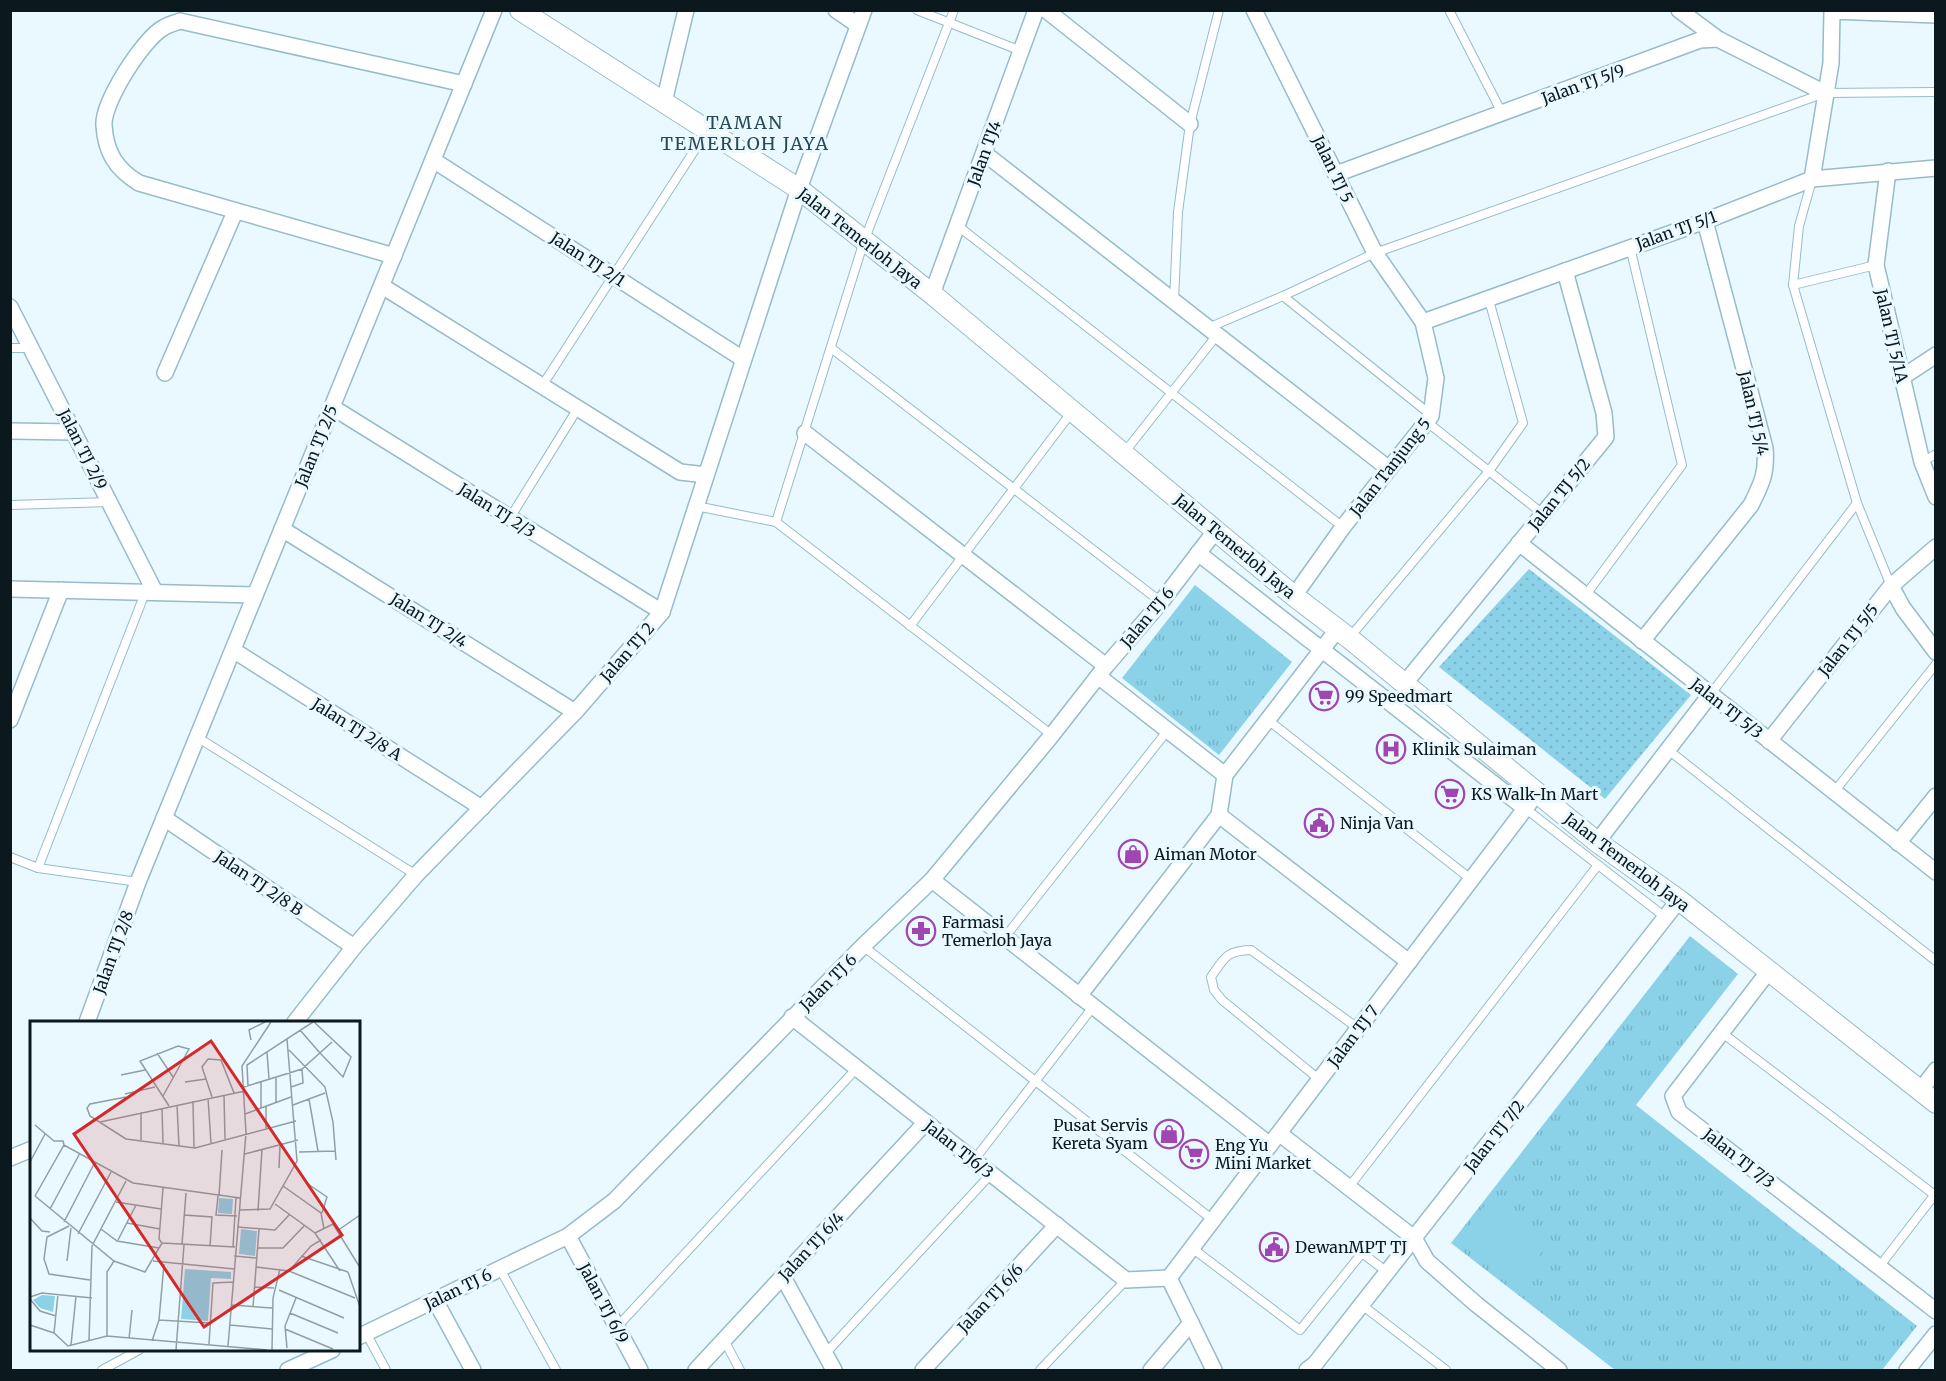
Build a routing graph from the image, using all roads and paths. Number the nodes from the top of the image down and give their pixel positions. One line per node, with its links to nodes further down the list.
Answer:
1 (494, 10): 20 (street, Jalan TJ 2/5)
2 (520, 10): 23 (street, Jalan Temerloh Jaya)
3 (686, 10): 23 (street)
4 (836, 10): 16 (street)
5 (917, 10): 17 (lane)
6 (954, 10): 17 (lane)
7 (1036, 10): 19 (street, Jalan TJ4)
8 (1046, 10): 25 (street)
9 (1219, 10): 25 (lane)
10 (1254, 10): 31 (street, Jalan TJ 5)
11 (1449, 10): 24 (lane)
12 (1679, 10): 18 (street)
13 (1832, 11): 14 (street); 22 (street)
14 (1896, 12): 15 (street)
15 (1935, 15)
16 (861, 18): 33 (street, Jalan TJ 2)
17 (949, 23): 19 (lane); 37 (lane)
18 (1718, 39): 22 (street); 24 (street, Jalan TJ 5/9)
19 (1021, 51): 27 (street, Jalan TJ4)
20 (464, 84): 28 (street, Jalan TJ 2/5); 34 (street)
21 (1935, 92): 22 (lane)
22 (1825, 93): 32 (street); 39 (lane)
23 (664, 102): 26 (street, Jalan Temerloh Jaya)
24 (1502, 113): 31 (street, Jalan TJ 5/9)
25 (1190, 123): 49 (lane)
26 (707, 130): 33 (street, Jalan Temerloh Jaya); 43 (lane)
27 (984, 153): 36 (street, Jalan TJ4); 49 (street)
28 (433, 160): 40 (street, Jalan TJ 2/5); 43 (street, Jalan TJ 2/1)
29 (1935, 168): 30 (street, Jalan TJ 5/1)
30 (1888, 171): 32 (street, Jalan TJ 5/1); 41 (street, Jalan TJ 5/1A)
31 (1336, 174): 39 (street, Jalan TJ 5)
32 (1812, 179): 35 (street, Jalan TJ 5/1); 44 (lane)
33 (799, 189): 37 (street, Jalan Temerloh Jaya); 57 (street, Jalan TJ 2)
34 (235, 212): 40 (street); 58 (street)
35 (1705, 220): 38 (street, Jalan TJ 5/1); 102 (street, Jalan TJ 5/4)
36 (958, 226): 46 (street, Jalan TJ4); 61 (lane)
37 (864, 241): 46 (street, Jalan Temerloh Jaya); 55 (lane)
38 (1630, 247): 42 (street, Jalan TJ 5/1); 97 (lane)
39 (1375, 253): 47 (lane); 51 (street, Jalan TJ 5)
40 (394, 256): 45 (street, Jalan TJ 2/5)
41 (1876, 265): 44 (lane); 59 (street, Jalan TJ 5/1A)
42 (1565, 271): 48 (street, Jalan TJ 5/1); 81 (street, Jalan TJ 5/2)
43 (613, 275): 57 (street, Jalan TJ 2/1); 60 (lane)
44 (1793, 285): 78 (lane)
45 (382, 286): 60 (street); 62 (street, Jalan TJ 2/5)
46 (932, 294): 64 (street, Jalan Temerloh Jaya)
47 (1283, 296): 52 (lane); 65 (lane)
48 (1489, 300): 51 (street, Jalan TJ 5/1); 73 (lane)
49 (1174, 301): 52 (street)
50 (10, 307): 54 (street, Jalan TJ 2/9)
51 (1423, 322): 65 (street, Jalan Tanjung 5)
52 (1213, 331): 61 (lane); 72 (street)
53 (10, 348): 54 (lane)
54 (32, 348): 67 (street, Jalan TJ 2/9)
55 (831, 348): 68 (lane); 75 (lane)
56 (1935, 355): 59 (street)
57 (743, 359): 74 (street, Jalan TJ 2)
58 (165, 373)
59 (1901, 378): 71 (street, Jalan TJ 5/1A)
60 (542, 386): 63 (street)
61 (1172, 393): 70 (lane); 84 (lane)
62 (332, 407): 82 (street, Jalan TJ 2/3); 85 (street, Jalan TJ 2/5)
63 (578, 408): 74 (street); 82 (lane)
64 (1072, 411): 70 (street, Jalan Temerloh Jaya); 75 (lane)
65 (1429, 419): 72 (street, Jalan Tanjung 5); 73 (lane)
66 (10, 431): 67 (street)
67 (74, 432): 77 (street, Jalan TJ 2/9)
68 (805, 433): 83 (lane); 90 (street)
69 (1935, 453): 71 (lane)
70 (1124, 454): 86 (street, Jalan Temerloh Jaya)
71 (1922, 462): 76 (street, Jalan TJ 5/1A)
72 (1389, 469): 84 (street, Jalan Tanjung 5)
73 (1489, 471): 81 (lane); 101 (lane)
74 (706, 475): 80 (street, Jalan TJ 2)
75 (1015, 490): 90 (lane); 98 (lane)
76 (1935, 497)
77 (110, 502): 79 (lane); 94 (street, Jalan TJ 2/9)
78 (1857, 503): 91 (lane); 109 (lane)
79 (10, 506)
80 (696, 506): 83 (lane); 99 (street, Jalan TJ 2)
81 (1543, 513): 87 (street, Jalan TJ 5/2)
82 (510, 518): 99 (street, Jalan TJ 2/3)
83 (776, 522): 100 (lane)
84 (1343, 527): 96 (street, Jalan Tanjung 5)
85 (282, 529): 95 (street, Jalan TJ 2/5); 110 (street, Jalan TJ 2/4)
86 (1216, 530): 89 (street, Jalan TJ 6); 96 (street, Jalan Temerloh Jaya)
87 (1519, 543): 97 (street, Jalan TJ 5/3); 108 (street, Jalan TJ 5/2)
88 (1935, 547): 91 (street, Jalan TJ 5/5)
89 (1198, 553): 98 (street, Jalan TJ 6); 104 (street)
90 (964, 556): 100 (lane); 107 (street)
91 (1891, 586): 105 (street); 116 (street, Jalan TJ 5/5)
92 (10, 589): 93 (street)
93 (61, 590): 94 (street); 111 (street)
94 (150, 592): 95 (street); 129 (lane)
95 (255, 595): 103 (street, Jalan TJ 2/5)
96 (1294, 596): 101 (street, Jalan Temerloh Jaya)
97 (1585, 596): 102 (street, Jalan TJ 5/3)
98 (1161, 602): 107 (street, Jalan TJ 6)
99 (662, 612): 110 (street, Jalan TJ 2)
100 (910, 626): 114 (lane)
101 (1343, 634): 104 (street); 108 (street, Jalan Temerloh Jaya)
102 (1642, 641): 109 (street, Jalan TJ 5/3)
103 (233, 650): 115 (street, Jalan TJ 2/5); 122 (street, Jalan TJ 2/8 A)
104 (1322, 651): 112 (street); 121 (street)
105 (1935, 652)
106 (1935, 664): 119 (lane)
107 (1102, 671): 113 (street); 114 (street, Jalan TJ 6)
108 (1405, 683): 121 (street, Jalan Temerloh Jaya)
109 (1710, 695): 116 (street, Jalan TJ 5/3); 117 (street)
110 (575, 711): 122 (street, Jalan TJ 2)
111 (10, 720)
112 (1268, 720): 118 (street); 133 (lane)
113 (1168, 730): 118 (street); 137 (lane)
114 (1052, 735): 132 (street, Jalan TJ 6)
115 (197, 737): 124 (street, Jalan TJ 2/5); 131 (lane)
116 (1768, 741): 119 (street, Jalan TJ 5/3)
117 (1667, 749): 125 (street); 140 (lane)
118 (1225, 775): 123 (street)
119 (1834, 792): 126 (street, Jalan TJ 5/3)
120 (1935, 796): 126 (street)
121 (1531, 801): 125 (street, Jalan Temerloh Jaya); 128 (lane); 133 (street, Jalan TJ 7)
122 (482, 808): 131 (street, Jalan TJ 2)
123 (1220, 815): 141 (street); 143 (street)
124 (164, 818): 134 (street, Jalan TJ 2/5); 139 (street, Jalan TJ 2/8 B)
125 (1597, 842): 135 (street, Jalan Temerloh Jaya)
126 (1898, 843): 130 (street, Jalan TJ 5/3)
127 (10, 857): 129 (lane)
128 (1598, 865): 136 (lane); 162 (lane)
129 (38, 868): 134 (lane)
130 (1935, 873)
131 (416, 875): 139 (street, Jalan TJ 2)
132 (932, 880): 137 (street); 138 (street, Jalan TJ 6)
133 (1472, 880): 141 (street, Jalan TJ 7)
134 (138, 882): 146 (street, Jalan TJ 2/8)
135 (1679, 900): 136 (street, Jalan TJ 7/2); 142 (street, Jalan Temerloh Jaya)
136 (1665, 917): 167 (street, Jalan TJ 7/2)
137 (1005, 937): 143 (street)
138 (863, 946): 145 (street, Jalan TJ 6); 153 (lane)
139 (354, 947): 147 (street, Jalan TJ 2)
140 (1935, 961)
141 (1409, 962): 148 (street, Jalan TJ 7)
142 (1768, 972): 149 (street, Jalan TJ 7/3); 154 (street, Jalan Temerloh Jaya)
143 (1079, 996): 144 (street)
144 (1094, 1007): 153 (lane); 157 (street)
145 (792, 1017): 150 (street, Jalan TJ6/3); 166 (street, Jalan TJ 6)
146 (88, 1021)
147 (296, 1021)
148 (1359, 1029): 152 (street, Jalan TJ 7); 152 (lane)
149 (1721, 1032): 163 (lane); 169 (street, Jalan TJ 7/3)
150 (857, 1068): 156 (street, Jalan TJ6/3); 179 (lane)
151 (1935, 1070): 154 (street)
152 (1320, 1080): 157 (street, Jalan TJ 7)
153 (1036, 1081): 160 (lane); 164 (lane)
154 (1920, 1091): 155 (street, Jalan Temerloh Jaya)
155 (1935, 1103)
156 (926, 1122): 160 (street, Jalan TJ6/3); 172 (street, Jalan TJ 6/4)
157 (1275, 1139): 162 (street); 164 (street, Jalan TJ 7)
158 (30, 1150): 159 (street)
159 (10, 1158)
160 (974, 1160): 161 (street, Jalan TJ6/3)
161 (992, 1174): 165 (street, Jalan TJ6/3); 185 (lane)
162 (1349, 1187): 167 (street)
163 (1935, 1194): 169 (lane)
164 (1213, 1220): 168 (street, Jalan TJ 7)
165 (1057, 1225): 174 (street, Jalan TJ6/3); 196 (street, Jalan TJ 6/6)
166 (568, 1236): 170 (street, Jalan TJ 6); 179 (street, Jalan TJ 6/9)
167 (1414, 1238): 171 (street, Jalan TJ 7/2); 201 (street)
168 (1192, 1248): 171 (lane); 173 (street, Jalan TJ 7)
169 (1879, 1267): 177 (street, Jalan TJ 7/3)
170 (501, 1269): 175 (street, Jalan TJ 6); 191 (lane)
171 (1387, 1272): 176 (street, Jalan TJ 7/2)
172 (783, 1277): 182 (street, Jalan TJ 6/4); 185 (street)
173 (1169, 1278): 174 (street); 178 (street)
174 (1126, 1280): 197 (lane)
175 (435, 1300): 181 (street, Jalan TJ 6); 190 (street)
176 (1362, 1305): 186 (street, Jalan TJ 7/2); 200 (lane)
177 (1935, 1311)
178 (1191, 1323): 198 (street); 199 (street)
179 (617, 1327): 192 (street, Jalan TJ 6/9)
180 (1935, 1334): 202 (street)
181 (362, 1335): 189 (lane)
182 (724, 1340): 193 (street, Jalan TJ 6/4); 194 (lane)
183 (137, 1351): 188 (lane)
184 (330, 1351): 187 (street)
185 (825, 1354): 195 (street)
186 (1315, 1368)
187 (296, 1369)
188 (102, 1371)
189 (386, 1371)
190 (473, 1371)
191 (556, 1371)
192 (640, 1371)
193 (696, 1371)
194 (740, 1371)
195 (834, 1371)
196 (923, 1371)
197 (1040, 1371)
198 (1151, 1371)
199 (1214, 1371)
200 (1446, 1371)
201 (1559, 1371)
202 (1907, 1371)

